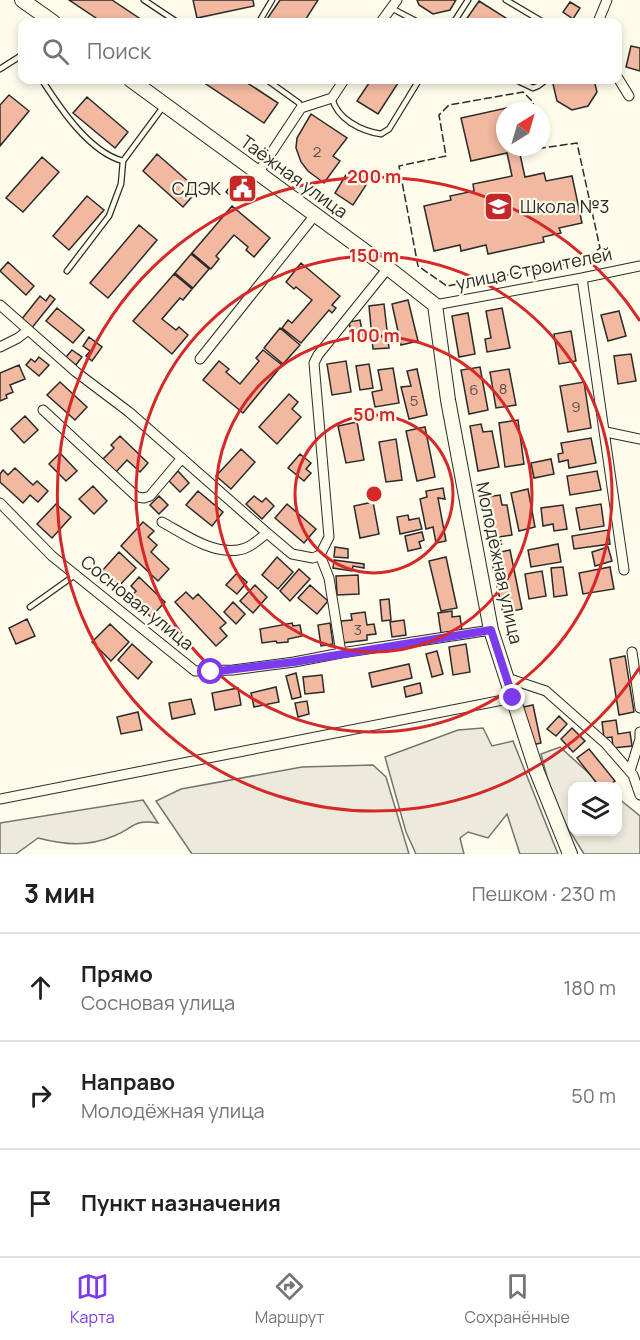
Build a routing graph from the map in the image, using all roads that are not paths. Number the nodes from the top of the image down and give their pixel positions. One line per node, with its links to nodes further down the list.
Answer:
1 (22, 0): 8 (main road)
2 (144, 0): 9 (lane)
3 (272, 0): 10 (lane)
4 (468, 0): 13 (lane)
5 (506, 0): 14 (lane)
6 (607, 0): 15 (street)
7 (394, 4): 11 (street); 12 (lane)
8 (46, 18)
9 (171, 18)
10 (261, 18)
11 (384, 18)
12 (413, 18)
13 (457, 18)
14 (536, 18)
15 (600, 18)
16 (18, 58): 17 (lane)
17 (0, 69)
18 (45, 84): 30 (lane)
19 (137, 84): 28 (main road, Таёжная улица)
20 (273, 84): 29 (lane)
21 (341, 84): 27 (street)
22 (416, 84): 27 (lane)
23 (524, 84): 24 (lane)
24 (540, 84)
25 (622, 84): 26 (street)
26 (629, 96)
27 (332, 98): 29 (street)
28 (165, 104): 30 (lane); 31 (main road, Таёжная улица)
29 (301, 108): 31 (street)
30 (123, 161): 35 (lane)
31 (258, 173): 32 (main road, Таёжная улица)
32 (315, 215): 34 (main road, Таёжная улица); 41 (street)
33 (640, 266): 36 (street, улица Строителей)
34 (388, 268): 38 (main road, Таёжная улица); 49 (street)
35 (68, 271)
36 (582, 278): 38 (street, улица Строителей); 43 (street)
37 (0, 305): 39 (street)
38 (435, 305): 53 (main road, Молодёжная улица)
39 (27, 331): 40 (street); 45 (street)
40 (0, 347)
41 (200, 358)
42 (43, 410): 45 (street)
43 (606, 432): 44 (street); 50 (street)
44 (640, 439)
45 (182, 458): 48 (street)
46 (0, 503): 51 (street, Сосновая улица)
47 (162, 522): 48 (street)
48 (267, 534): 49 (street)
49 (320, 555): 55 (street)
50 (624, 570)
51 (75, 575): 52 (lane); 55 (street, Сосновая улица)
52 (30, 607)
53 (491, 630): 55 (street, Сосновая улица); 56 (main road, Молодёжная улица)
54 (632, 652): 58 (street)
55 (341, 653)
56 (507, 678): 57 (main road, Молодёжная улица); 60 (street)
57 (513, 698): 62 (street); 63 (main road, Молодёжная улица)
58 (640, 708)
59 (640, 732): 60 (street)
60 (630, 771): 61 (street)
61 (640, 795)
62 (0, 799)
63 (570, 854)

